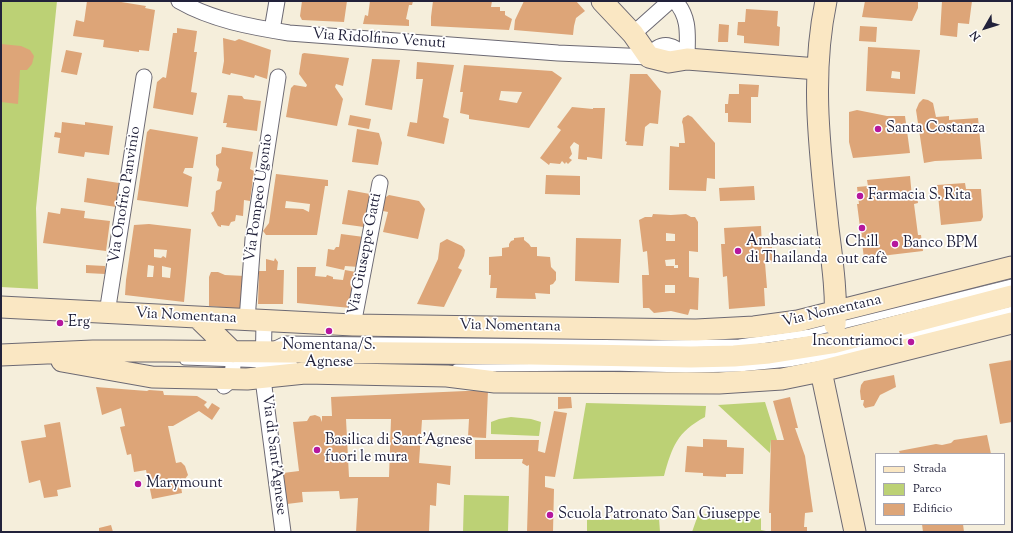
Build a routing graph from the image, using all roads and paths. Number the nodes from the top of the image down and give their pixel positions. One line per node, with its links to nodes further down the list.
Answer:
1 (179, 1): 7 (street, Via Ridolfino Venuti)
2 (277, 1): 7 (street)
3 (602, 1): 8 (street)
4 (670, 1): 8 (street)
5 (675, 1): 10 (street)
6 (826, 1): 11 (street)
7 (272, 30): 9 (street, Via Ridolfino Venuti)
8 (633, 34): 9 (street)
9 (649, 57): 10 (street)
10 (687, 59): 11 (street)
11 (818, 69): 25 (street)
12 (144, 77): 20 (street, Via Onofrio Panvinio)
13 (278, 77): 22 (street, Via Pompeo Ugonio)
14 (380, 183): 24 (street, Via Giuseppe Gatti)
15 (1012, 267): 25 (street, Via Nomentana)
16 (1012, 283): 25 (lane, Via Nomentana)
17 (1012, 296): 25 (street, Via Nomentana)
18 (1, 307): 20 (street, Via Nomentana)
19 (1012, 310): 25 (lane, Via Nomentana)
20 (107, 312): 21 (street, Via Nomentana)
21 (197, 317): 22 (street, Via Nomentana); 30 (street)
22 (256, 320): 24 (street, Via Nomentana); 31 (street, Via Pompeo Ugonio)
23 (1012, 323): 25 (street, Via Nomentana)
24 (353, 325): 25 (street, Via Nomentana)
25 (830, 342): 31 (street, Via Nomentana); 31 (street, Via Nomentana); 33 (lane, Via Nomentana); 35 (street)
26 (1, 354): 27 (street, Via Nomentana)
27 (24, 354): 28 (lane, Via Nomentana); 30 (street, Via Nomentana); 30 (street, Via Nomentana)
28 (126, 358)
29 (180, 361): 30 (lane, Via Nomentana)
30 (232, 365): 31 (street, Via Nomentana); 31 (street, Via Nomentana)
31 (263, 365): 32 (lane, Via Nomentana); 34 (street, Via di Sant'Agnese)
32 (302, 365)
33 (452, 368)
34 (283, 532)
35 (855, 532)

